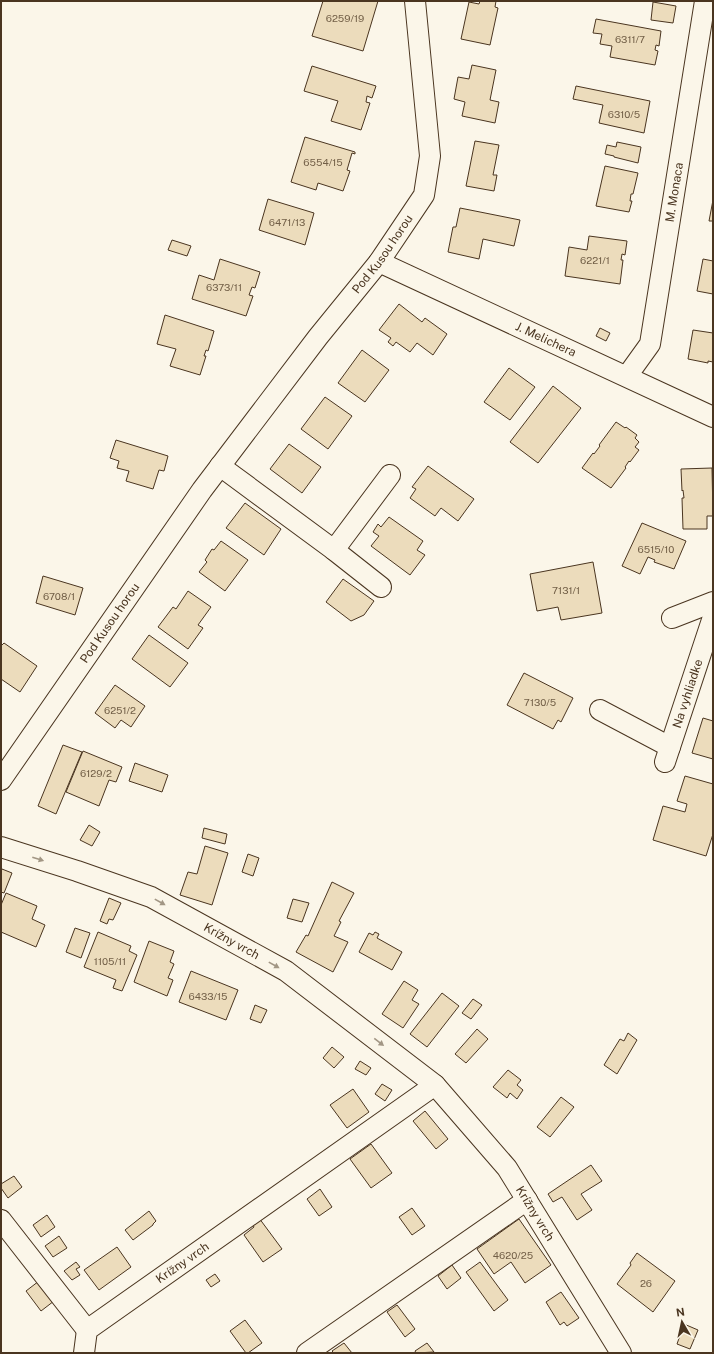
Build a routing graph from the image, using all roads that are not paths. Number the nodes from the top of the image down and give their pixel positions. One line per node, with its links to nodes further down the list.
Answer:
1 (415, 1): 3 (street, Pod Kusou horou)
2 (705, 1): 4 (street, M. Monaca)
3 (379, 262): 4 (street, J. Melichera); 6 (street, Pod Kusou horou)
4 (626, 376): 5 (street, J. Melichera)
5 (713, 417)
6 (220, 466): 8 (street); 14 (street, Pod Kusou horou)
7 (390, 475): 8 (street)
8 (334, 550): 9 (street)
9 (381, 587)
10 (713, 602): 12 (street)
11 (713, 617): 13 (street, Na vyhliadke)
12 (672, 618)
13 (600, 710)
14 (1, 780)
15 (1, 847): 16 (street, Krížny vrch, one-way to 16)
16 (434, 1085): 17 (street, Krížny vrch); 19 (street, Krížny vrch)
17 (527, 1200): 21 (street); 22 (street, Krížny vrch)
18 (1, 1220): 19 (street)
19 (88, 1330): 20 (street)
20 (84, 1353)
21 (307, 1353)
22 (621, 1353)

